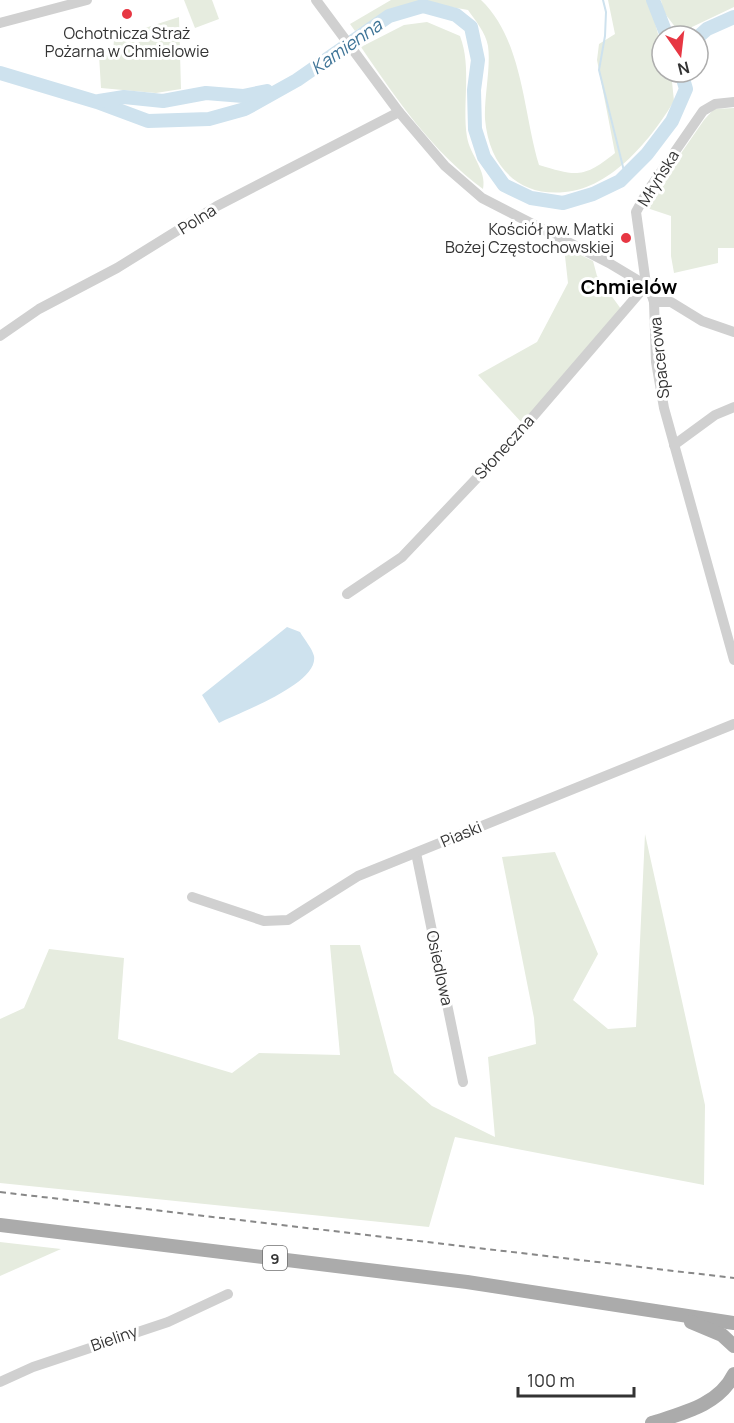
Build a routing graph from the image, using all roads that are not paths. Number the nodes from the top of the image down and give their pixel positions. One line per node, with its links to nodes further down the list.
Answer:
1 (87, 0): 3 (street)
2 (319, 4): 5 (street)
3 (0, 22)
4 (734, 102): 6 (street, Młyńska)
5 (399, 112): 6 (street); 9 (street, Polna)
6 (646, 285): 7 (street, Spacerowa); 12 (street, Słoneczna)
7 (654, 302): 8 (street); 11 (street, Spacerowa)
8 (734, 332)
9 (0, 336)
10 (734, 408): 11 (street)
11 (674, 445): 13 (street, Spacerowa)
12 (347, 594)
13 (734, 660)
14 (734, 724): 15 (street, Piaski)
15 (416, 853): 16 (street, Piaski); 17 (street, Osiedlowa)
16 (192, 897)
17 (463, 1082)
18 (0, 1225): 20 (main road, 9)
19 (228, 1294): 26 (street, Bieliny)
20 (625, 1307): 21 (main road, 9); 22 (main road, 9)
21 (691, 1322): 23 (main road, 9); 24 (main road)
22 (734, 1323)
23 (734, 1331)
24 (734, 1346)
25 (734, 1374): 27 (main road)
26 (0, 1382)
27 (731, 1390): 28 (main road)
28 (651, 1423)

